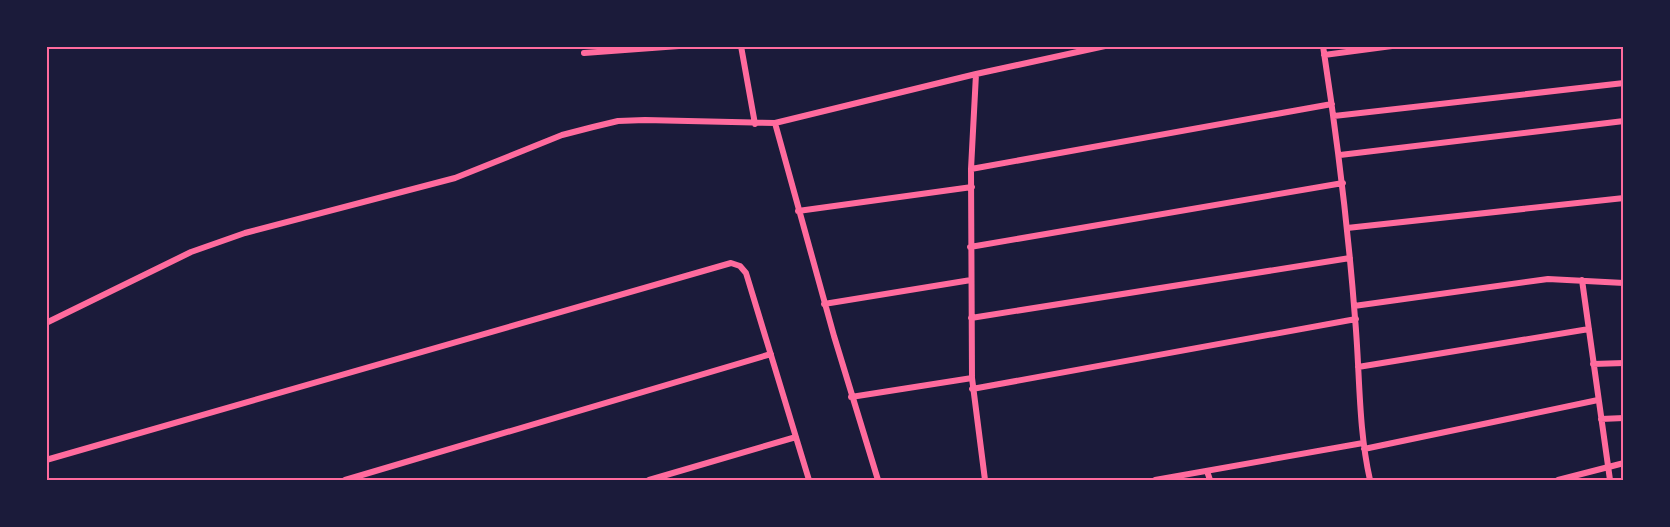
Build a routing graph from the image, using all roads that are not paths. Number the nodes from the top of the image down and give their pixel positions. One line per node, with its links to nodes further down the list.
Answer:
1 (679, 46): 6 (street)
2 (741, 46): 14 (street)
3 (1105, 46): 8 (street)
4 (1323, 46): 7 (street)
5 (1392, 46): 7 (street)
6 (584, 53)
7 (1324, 55): 10 (street)
8 (976, 74): 13 (street); 16 (street)
9 (1623, 83): 11 (street)
10 (1332, 104): 11 (street); 16 (street)
11 (1334, 116): 15 (street)
12 (1623, 121): 15 (street)
13 (775, 123): 14 (street); 20 (street)
14 (755, 124): 31 (street)
15 (1340, 155): 17 (street)
16 (971, 169): 18 (street)
17 (1343, 183): 21 (street); 22 (street)
18 (972, 187): 20 (street); 22 (street)
19 (1623, 198): 21 (street)
20 (798, 211): 27 (street)
21 (1347, 228): 23 (street)
22 (970, 247): 24 (street)
23 (1350, 258): 28 (street); 29 (street)
24 (970, 280): 27 (street); 29 (street)
25 (1582, 280): 26 (street); 28 (street); 32 (street)
26 (1623, 283)
27 (824, 304): 39 (street)
28 (1354, 306): 30 (street)
29 (971, 318): 37 (street)
30 (1356, 319): 36 (street); 38 (street)
31 (46, 323)
32 (1589, 329): 35 (street); 36 (street)
33 (771, 354): 43 (street); 45 (street); 49 (street)
34 (1623, 363): 35 (street)
35 (1593, 364): 40 (street)
36 (1358, 367): 44 (street)
37 (972, 378): 38 (street); 39 (street)
38 (972, 389): 53 (street)
39 (851, 397): 52 (street)
40 (1598, 400): 42 (street); 44 (street)
41 (1623, 418): 42 (street)
42 (1601, 419): 47 (street)
43 (796, 437): 50 (street); 51 (street)
44 (1364, 446): 48 (street); 56 (street)
45 (46, 460)
46 (1623, 463): 47 (street)
47 (1608, 465): 57 (street); 58 (street)
48 (1208, 471): 54 (street); 55 (street)
49 (345, 480)
50 (649, 480)
51 (809, 480)
52 (878, 480)
53 (985, 480)
54 (1155, 480)
55 (1210, 480)
56 (1370, 480)
57 (1558, 480)
58 (1610, 480)

